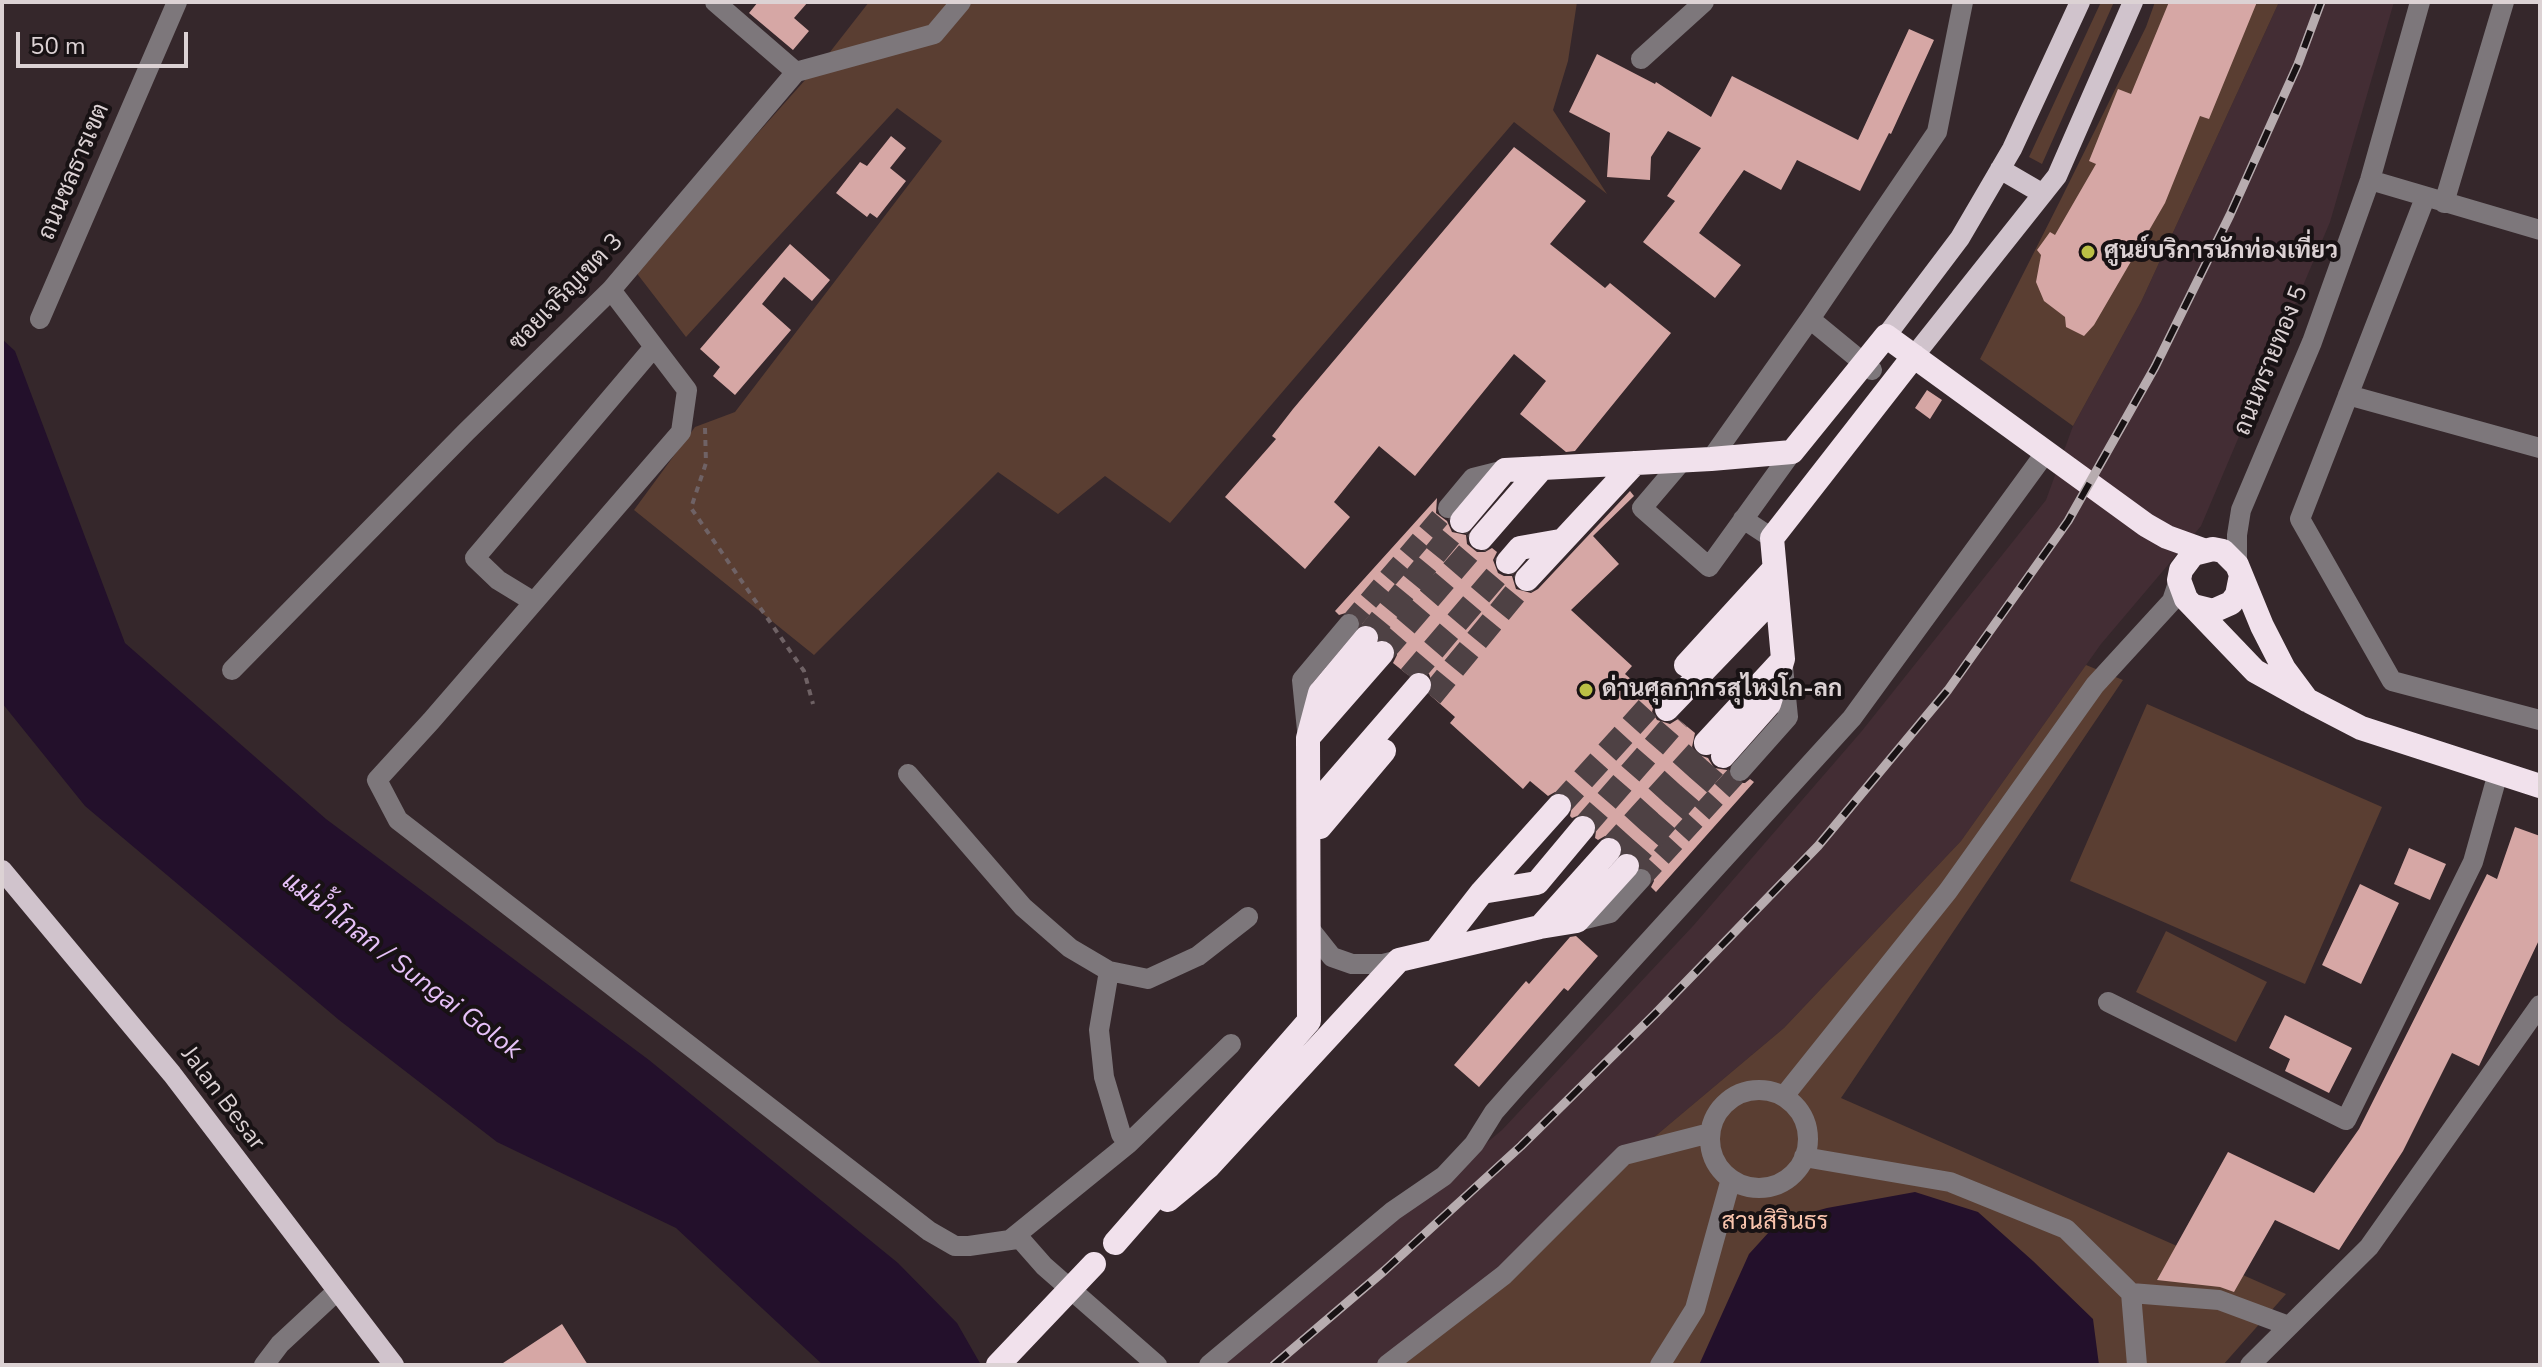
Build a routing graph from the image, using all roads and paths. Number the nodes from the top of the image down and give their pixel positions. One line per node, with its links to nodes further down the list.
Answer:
1 (177, 2): 18 (street, ถนนชลธารเขต)
2 (715, 2): 11 (street)
3 (961, 2): 11 (street)
4 (1704, 2): 10 (street)
5 (1963, 2): 19 (street)
6 (2080, 2): 12 (main road)
7 (2133, 2): 14 (main road)
8 (2420, 2): 13 (street, ถนนทรายทอง 5)
9 (2504, 2): 15 (street)
10 (1641, 59)
11 (796, 72): 17 (street, ซอยเจริญเขต 3)
12 (2000, 169): 14 (main road); 20 (main road)
13 (2370, 180): 15 (street); 33 (street, ถนนทรายทอง 5)
14 (2043, 194): 22 (main road)
15 (2435, 201): 16 (street); 24 (street)
16 (2540, 230)
17 (611, 290): 21 (street); 49 (street, ซอยเจริญเขต 3)
18 (40, 319)
19 (1810, 319): 23 (street); 29 (street)
20 (1886, 336): 22 (highway); 23 (highway)
21 (654, 347): 44 (street); 44 (street)
22 (1914, 356): 28 (highway); 38 (highway)
23 (1868, 366): 27 (highway)
24 (2348, 395): 26 (street); 52 (street)
25 (704, 424): 51 (path)
26 (2540, 448)
27 (1792, 452): 29 (highway); 35 (street)
28 (2046, 452): 36 (highway); 86 (street)
29 (1711, 459): 30 (highway)
30 (1682, 461): 31 (highway); 35 (street)
31 (1635, 463): 32 (highway); 40 (highway)
32 (1542, 468): 34 (highway); 37 (highway)
33 (2241, 510): 39 (street, ถนนทรายทอง 5); 42 (street, ถนนทรายทอง 5)
34 (1455, 514)
35 (1743, 519): 38 (street)
36 (2146, 525): 39 (highway); 43 (highway)
37 (1481, 538)
38 (1772, 538): 41 (highway)
39 (2203, 550): 42 (highway); 43 (highway)
40 (1530, 557)
41 (1774, 569): 41 (highway); 48 (highway)
42 (2239, 570): 45 (highway); 50 (highway, ถนนทรายทอง 5)
43 (2179, 580): 45 (highway); 46 (street)
44 (534, 602): 77 (street)
45 (2193, 606): 46 (street); 50 (highway, ถนนทรายทอง 5)
46 (2160, 615): 72 (street)
47 (1366, 638): 53 (highway); 53 (street)
48 (1783, 659): 54 (highway); 54 (street)
49 (232, 670)
50 (2307, 700): 55 (highway, ถนนทรายทอง 5)
51 (813, 704)
52 (2540, 720)
53 (1308, 738): 59 (highway)
54 (1723, 757)
55 (2498, 773): 57 (highway, ถนนทรายทอง 5); 69 (street)
56 (908, 774): 68 (street)
57 (2540, 786)
58 (1571, 817): 61 (highway); 61 (highway); 62 (highway)
59 (1308, 841): 59 (highway); 65 (highway)
60 (2, 870): 79 (main road, Jalan Besar)
61 (1507, 888): 62 (highway)
62 (1482, 892): 66 (highway)
63 (1248, 917): 68 (street)
64 (1540, 927): 64 (highway); 66 (highway)
65 (1309, 928): 67 (street); 78 (highway)
66 (1436, 951): 67 (highway)
67 (1399, 960): 78 (highway)
68 (1109, 971): 74 (street)
69 (2108, 1002)
70 (2540, 1005): 81 (street)
71 (1231, 1044): 74 (street)
72 (1784, 1096): 73 (street); 75 (street)
73 (1710, 1133): 76 (street); 87 (street)
74 (1128, 1144): 77 (street)
75 (1804, 1157): 76 (street); 80 (street)
76 (1731, 1179): 88 (street)
77 (1011, 1239): 85 (street)
78 (1115, 1243): 84 (highway, bridge)
79 (337, 1291): 82 (street); 83 (main road, Jalan Besar)
80 (2131, 1293): 81 (street); 89 (street)
81 (2289, 1326): 90 (street)
82 (264, 1365)
83 (394, 1365)
84 (998, 1365)
85 (1157, 1365)
86 (1209, 1365)
87 (1387, 1365)
88 (1660, 1365)
89 (2137, 1365)
90 (2250, 1365)

